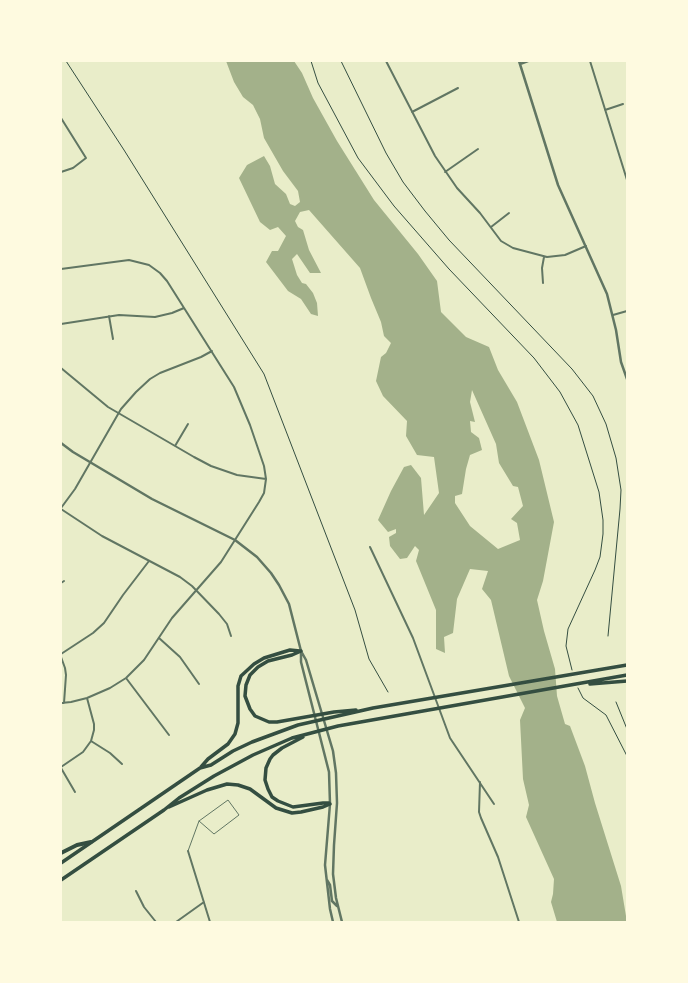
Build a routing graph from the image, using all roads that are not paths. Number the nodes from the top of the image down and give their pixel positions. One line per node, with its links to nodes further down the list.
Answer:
1 (386, 61): 8 (street)
2 (528, 61): 4 (street)
3 (590, 61): 7 (street)
4 (520, 62): 16 (street)
5 (458, 88): 8 (street)
6 (622, 104): 7 (street)
7 (605, 110): 13 (street)
8 (412, 112): 12 (street)
9 (61, 118): 11 (street)
10 (478, 149): 12 (street)
11 (61, 172)
12 (445, 172): 15 (street)
13 (627, 180)
14 (509, 213): 15 (street)
15 (491, 227): 17 (street)
16 (586, 246): 17 (street); 22 (street)
17 (544, 257): 19 (street)
18 (61, 269): 20 (street)
19 (543, 283)
20 (184, 308): 23 (street); 26 (street)
21 (627, 311): 22 (street)
22 (614, 315): 28 (street)
23 (109, 316): 24 (street); 25 (street)
24 (61, 324)
25 (113, 340)
26 (212, 351): 29 (street); 34 (street)
27 (61, 368): 29 (street)
28 (627, 379)
29 (118, 414): 32 (street); 33 (street)
30 (188, 424): 32 (street)
31 (61, 444): 33 (street)
32 (175, 446): 34 (street)
33 (90, 463): 35 (street); 36 (street)
34 (266, 479): 36 (street)
35 (61, 509): 38 (street)
36 (235, 540): 41 (street); 44 (street)
37 (370, 547): 62 (street)
38 (149, 561): 41 (street); 45 (street)
39 (64, 581): 40 (street)
40 (61, 583)
41 (196, 590): 42 (street); 43 (street)
42 (231, 636)
43 (159, 638): 49 (street); 51 (street)
44 (301, 651): 55 (main road); 61 (main road); 64 (street); 76 (street)
45 (61, 654)
46 (61, 657): 54 (street)
47 (627, 665): 55 (main road)
48 (627, 675): 52 (main road)
49 (126, 678): 53 (street); 57 (street)
50 (627, 681): 52 (main road)
51 (199, 684)
52 (578, 685): 56 (main road)
53 (87, 698): 54 (street); 58 (street)
54 (62, 703)
55 (335, 714): 61 (main road)
56 (307, 734): 64 (main road); 66 (main road)
57 (169, 735)
58 (91, 741): 59 (street); 60 (street)
59 (122, 764)
60 (61, 767): 63 (street)
61 (200, 768): 68 (main road)
62 (480, 782): 65 (street); 82 (street)
63 (75, 792)
64 (330, 804): 66 (main road); 72 (street)
65 (494, 804)
66 (164, 810): 73 (main road)
67 (199, 821): 67 (lane); 69 (lane)
68 (92, 842): 70 (highway); 71 (main road)
69 (188, 851): 75 (street)
70 (61, 853)
71 (61, 863)
72 (326, 878): 76 (street); 80 (street)
73 (61, 880)
74 (136, 891): 77 (street)
75 (204, 902): 78 (street); 79 (street)
76 (338, 906): 81 (street)
77 (156, 922)
78 (176, 922)
79 (210, 922)
80 (333, 922)
81 (342, 922)
82 (519, 922)

